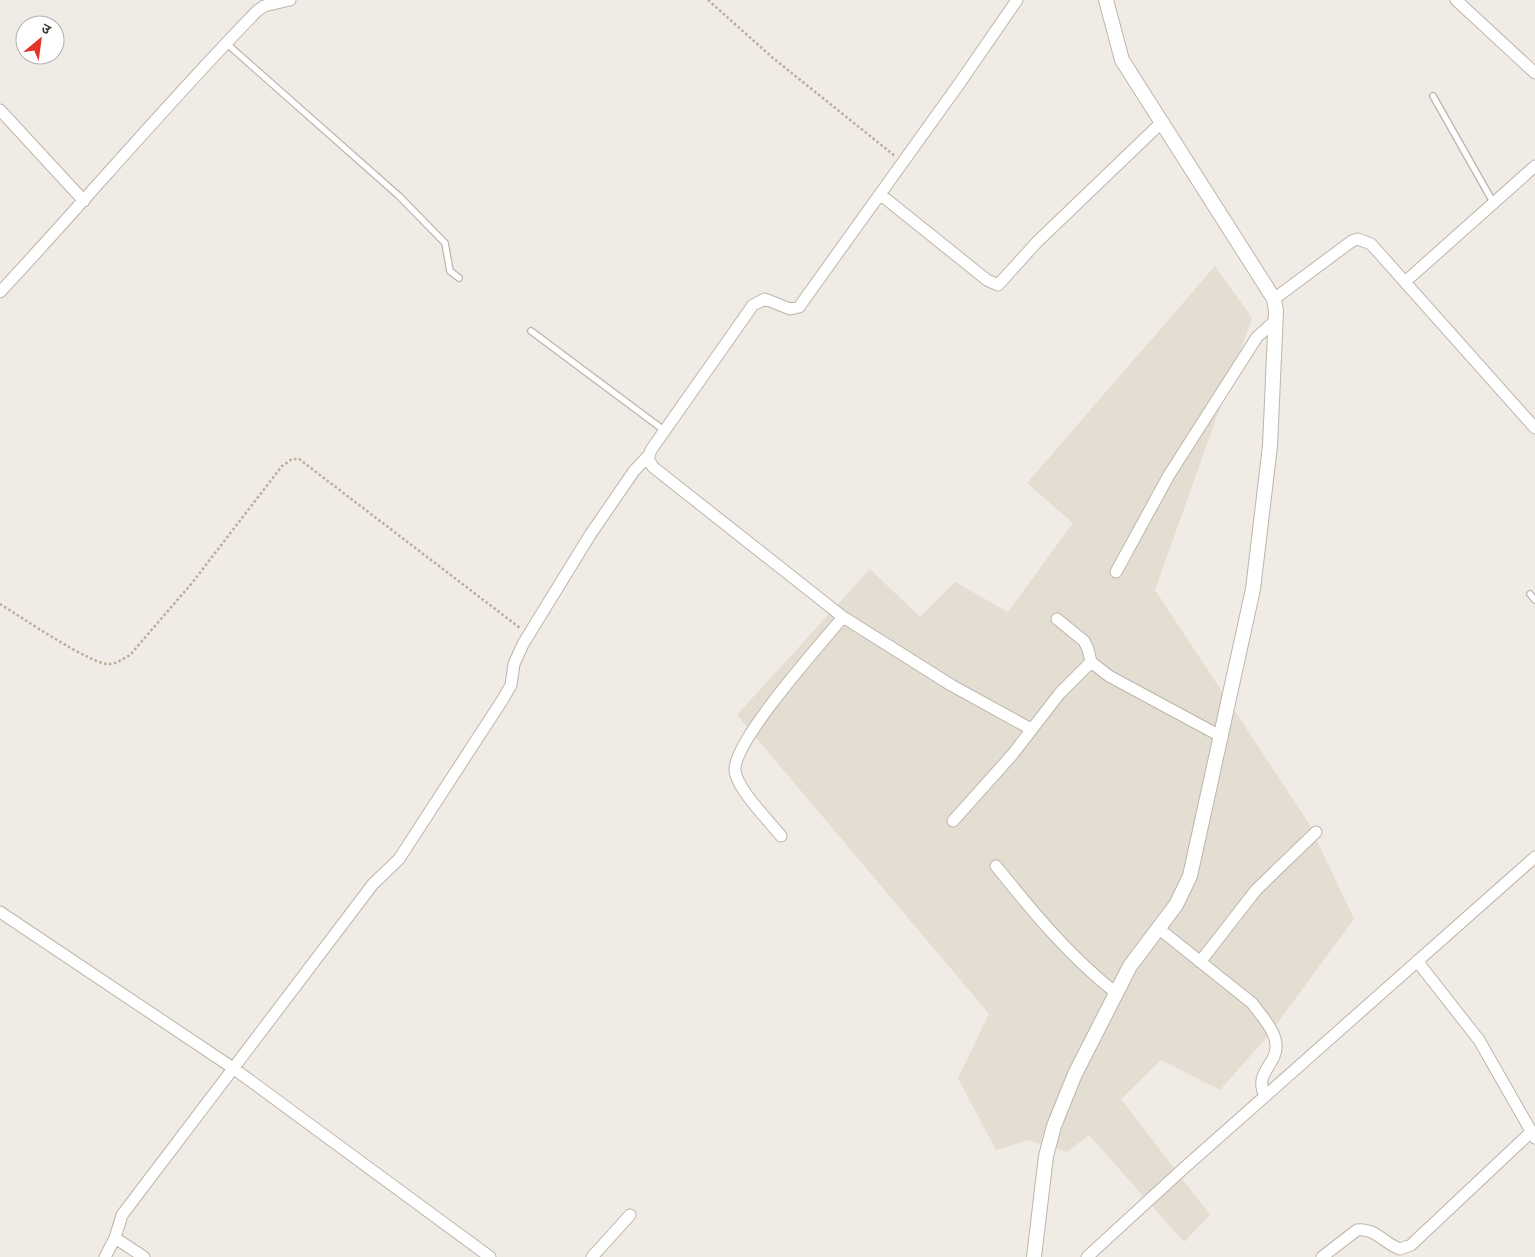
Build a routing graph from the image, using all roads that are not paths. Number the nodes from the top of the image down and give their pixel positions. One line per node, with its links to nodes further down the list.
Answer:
1 (290, 0): 5 (street)
2 (1017, 0): 11 (street)
3 (1106, 0): 9 (street)
4 (1456, 0): 6 (street)
5 (226, 43): 12 (street); 14 (lane)
6 (1535, 73)
7 (1433, 96): 13 (lane)
8 (0, 110): 12 (street)
9 (1161, 123): 11 (street); 17 (street)
10 (1535, 166): 13 (street)
11 (881, 195): 21 (street)
12 (84, 201): 16 (street)
13 (1493, 202): 15 (street)
14 (459, 278)
15 (1406, 281): 17 (street); 20 (street)
16 (0, 292)
17 (1274, 298): 18 (street)
18 (1276, 320): 23 (street); 30 (street)
19 (531, 331): 21 (lane)
20 (1535, 428)
21 (665, 431): 22 (street)
22 (649, 455): 26 (street); 41 (street)
23 (1116, 572)
24 (1530, 594): 25 (lane)
25 (1535, 600)
26 (842, 617): 29 (street); 33 (street)
27 (1057, 619): 28 (street)
28 (1091, 662): 29 (street); 30 (street)
29 (1031, 729): 31 (street)
30 (1222, 737): 37 (street)
31 (953, 821)
32 (1316, 832): 39 (street)
33 (780, 836)
34 (1535, 857): 38 (street)
35 (996, 866): 40 (street)
36 (0, 912): 41 (street)
37 (1158, 928): 39 (street); 40 (street)
38 (1418, 961): 42 (street); 43 (street)
39 (1200, 962): 42 (street)
40 (1116, 993): 50 (street)
41 (233, 1068): 45 (street); 48 (street)
42 (1265, 1096): 51 (street)
43 (1533, 1135): 52 (street)
44 (630, 1215): 49 (street)
45 (115, 1238): 46 (street); 47 (street)
46 (105, 1257)
47 (144, 1257)
48 (490, 1257)
49 (592, 1257)
50 (1034, 1257)
51 (1087, 1257)
52 (1322, 1257)

